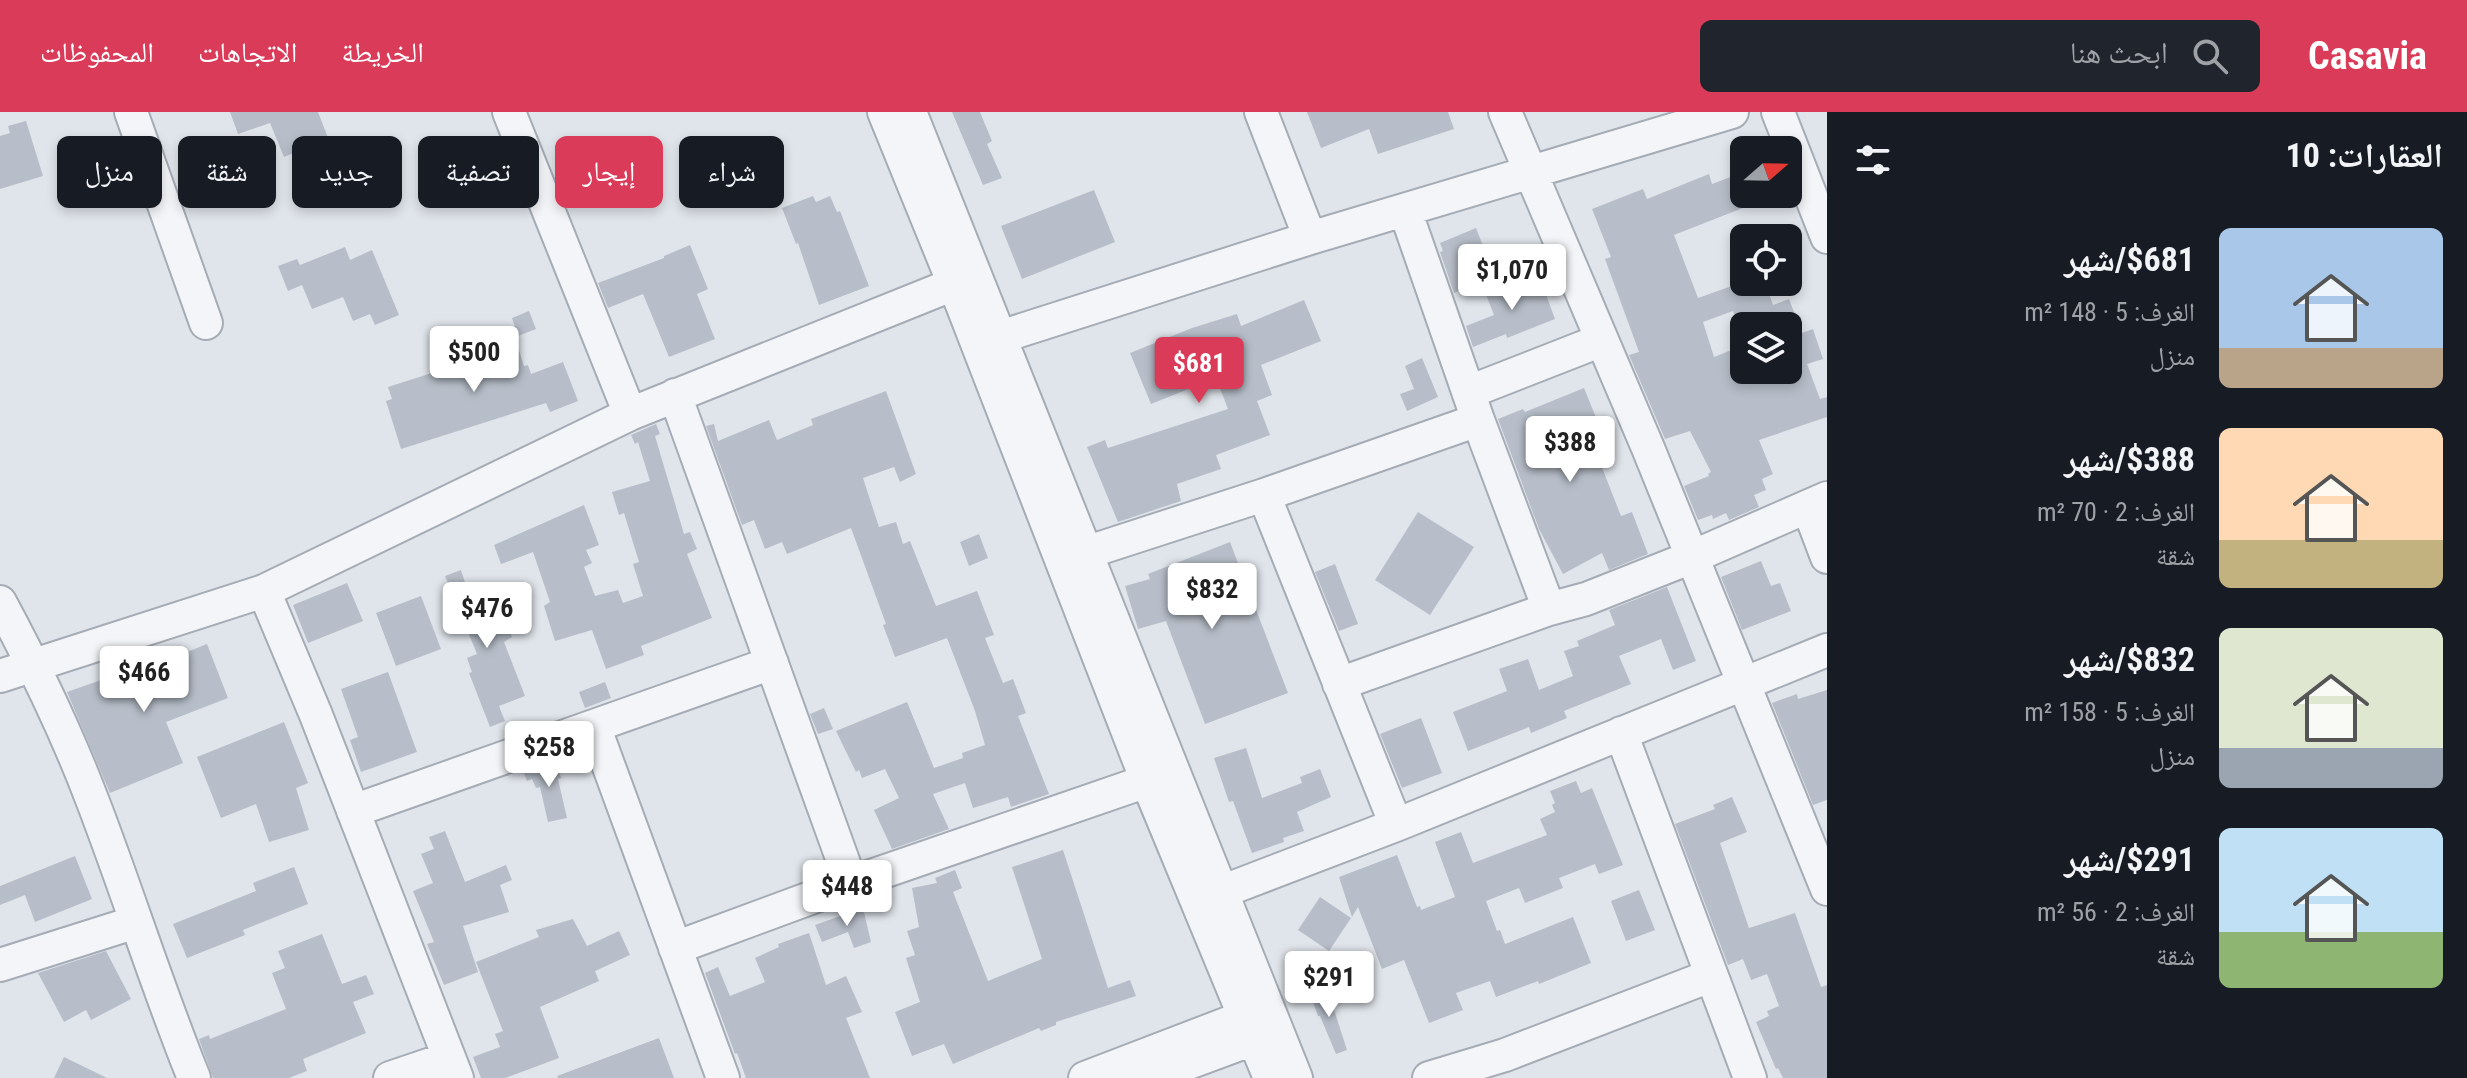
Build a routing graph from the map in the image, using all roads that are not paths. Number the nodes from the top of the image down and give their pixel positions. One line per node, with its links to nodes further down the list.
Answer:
1 (131, 112): 14 (street)
2 (509, 112): 19 (street)
3 (884, 112): 13 (street)
4 (910, 112): 15 (street)
5 (1261, 112): 12 (street)
6 (1505, 112): 9 (street)
7 (1732, 112): 9 (street)
8 (1778, 112): 11 (street)
9 (1532, 171): 10 (street); 16 (street)
10 (1405, 210): 12 (street); 18 (street)
11 (1827, 237)
12 (1310, 238): 15 (street)
13 (954, 284): 17 (street); 36 (street)
14 (206, 323)
15 (1000, 337): 22 (street)
16 (1602, 340): 18 (street); 23 (street)
17 (675, 395): 19 (street); 29 (street)
18 (1474, 406): 20 (street); 27 (street)
19 (630, 414): 25 (street)
20 (1264, 495): 22 (street); 33 (street)
21 (1817, 502): 23 (street); 24 (street)
22 (1085, 553): 41 (street)
23 (1692, 557): 27 (street); 32 (street)
24 (1827, 557)
25 (264, 591): 30 (street); 37 (street)
26 (0, 602): 30 (street)
27 (1549, 609): 33 (street)
28 (1827, 650): 32 (street)
29 (772, 663): 34 (street); 39 (street)
30 (34, 664): 31 (street); 42 (street)
31 (0, 676)
32 (1743, 683): 35 (street); 40 (street)
33 (1339, 684): 38 (street)
34 (594, 726): 37 (street); 43 (street)
35 (1621, 733): 38 (street); 45 (street)
36 (1147, 781): 39 (street); 46 (street)
37 (353, 811): 48 (street)
38 (1396, 825): 41 (street)
39 (851, 883): 43 (street)
40 (1827, 889)
41 (1221, 892): 46 (street)
42 (136, 922): 44 (street); 49 (street)
43 (675, 948): 51 (street)
44 (0, 965)
45 (1710, 976): 47 (street); 57 (street)
46 (1261, 1023): 52 (street); 53 (street); 54 (street); 55 (street)
47 (1509, 1067): 56 (street)
48 (453, 1068): 50 (street)
49 (194, 1078)
50 (390, 1078)
51 (723, 1078)
52 (1085, 1078)
53 (1148, 1078)
54 (1270, 1078)
55 (1296, 1078)
56 (1429, 1078)
57 (1750, 1078)

